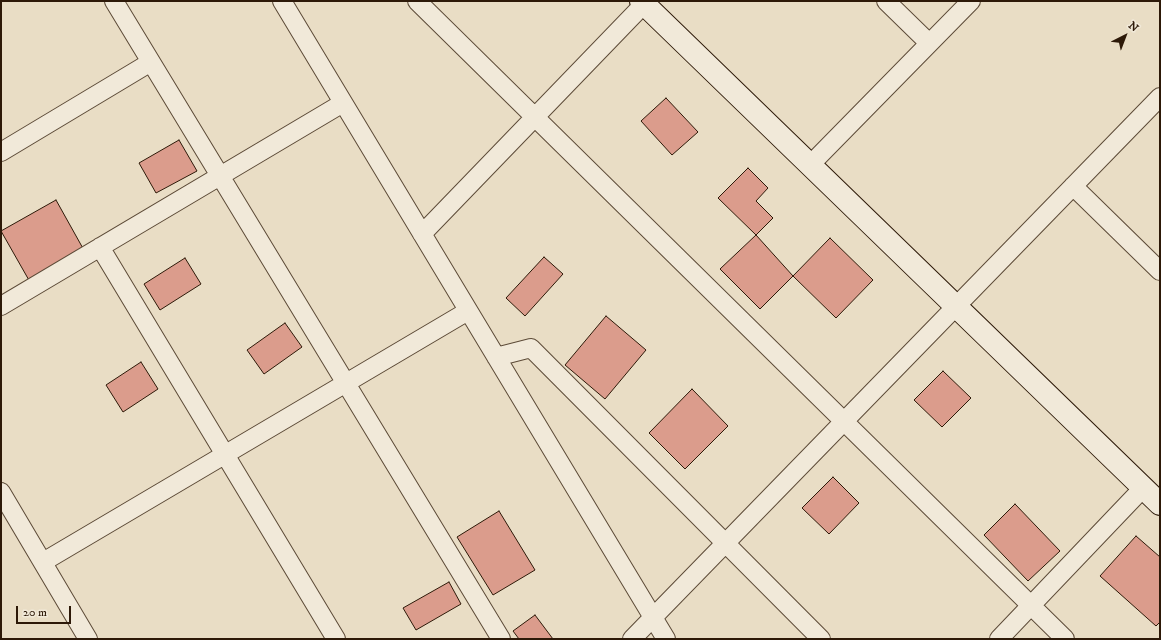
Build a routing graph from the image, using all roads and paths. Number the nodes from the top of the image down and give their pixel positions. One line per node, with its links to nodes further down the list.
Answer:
1 (114, 1): 8 (street)
2 (282, 1): 10 (street)
3 (418, 1): 11 (street)
4 (886, 1): 7 (street)
5 (971, 1): 7 (street)
6 (643, 2): 11 (street); 13 (street)
7 (929, 43): 13 (street)
8 (151, 62): 12 (street); 14 (street)
9 (1160, 97): 15 (street)
10 (343, 103): 14 (street); 16 (street)
11 (535, 117): 16 (street); 24 (street)
12 (1, 152)
13 (810, 165): 20 (street)
14 (220, 176): 17 (street); 23 (street)
15 (1073, 186): 18 (street); 20 (street)
16 (422, 234): 21 (street)
17 (100, 247): 19 (street); 25 (street)
18 (1160, 271)
19 (1, 306)
20 (956, 306): 24 (street); 26 (street)
21 (468, 311): 22 (street); 23 (street)
22 (496, 357): 29 (street); 32 (street)
23 (346, 383): 25 (street); 35 (street)
24 (844, 421): 29 (street); 31 (street)
25 (225, 455): 30 (street); 34 (street)
26 (1143, 488): 28 (street); 31 (street)
27 (1, 492): 30 (street)
28 (1160, 504)
29 (726, 543): 32 (street); 38 (street)
30 (43, 562): 33 (street)
31 (1031, 605): 39 (street); 40 (street)
32 (653, 618): 36 (street); 37 (street)
33 (88, 639)
34 (336, 639)
35 (501, 639)
36 (632, 639)
37 (666, 639)
38 (821, 639)
39 (999, 639)
40 (1066, 639)

